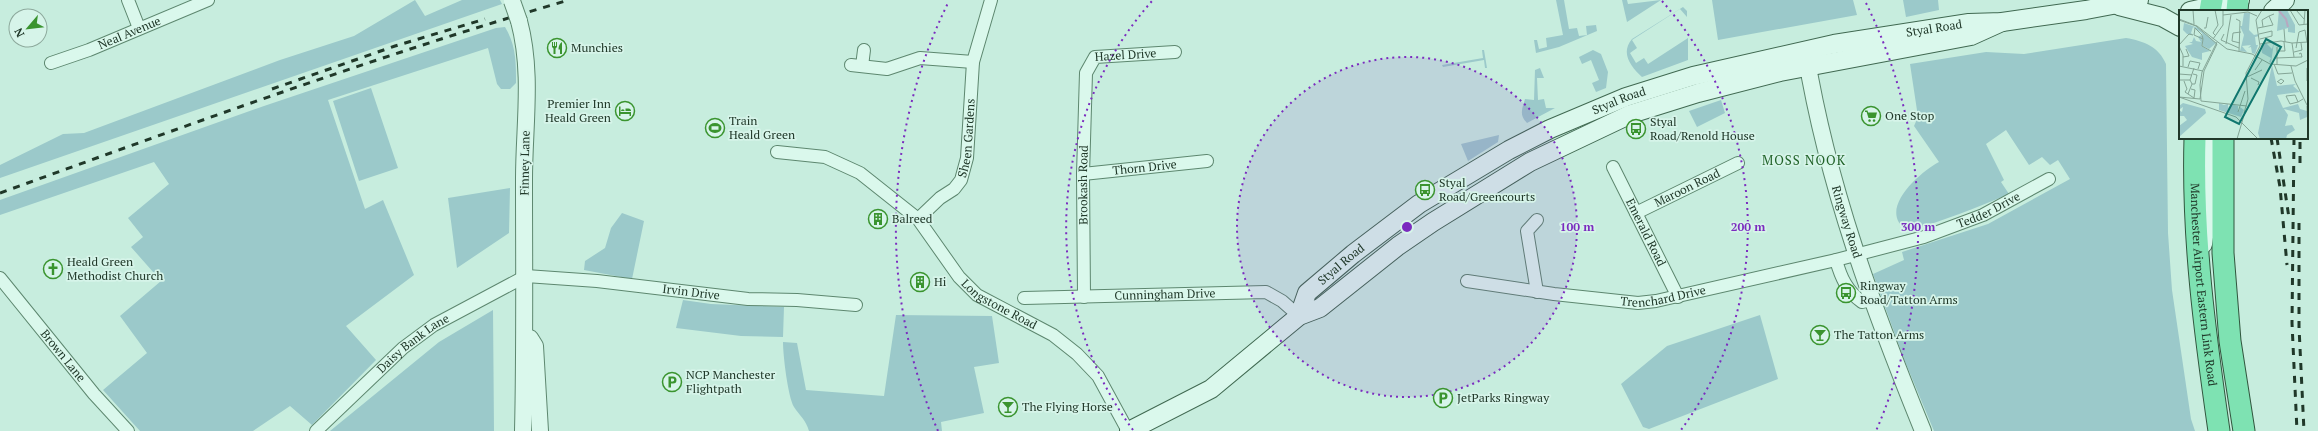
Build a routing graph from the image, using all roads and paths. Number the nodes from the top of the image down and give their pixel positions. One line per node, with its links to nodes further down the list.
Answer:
1 (128, 0): 14 (street)
2 (208, 0): 14 (street, Neal Avenue)
3 (512, 0): 37 (street, Finney Lane, bridge)
4 (991, 0): 18 (street, Sheen Gardens)
5 (2139, 0): 7 (main road, Styal Road)
6 (2285, 0): 10 (main road)
7 (2122, 3): 11 (main road, Styal Road); 12 (main road, Styal Road); 13 (main road)
8 (2225, 4): 9 (main road)
9 (2195, 10)
10 (2274, 10)
11 (2179, 12)
12 (2002, 22): 16 (main road, Styal Road); 20 (main road, Styal Road)
13 (2179, 26)
14 (139, 28): 19 (street, Neal Avenue)
15 (864, 50): 18 (street)
16 (1805, 50): 20 (street, Ringway Road); 46 (main road, Styal Road)
17 (1175, 52): 21 (street, Hazel Drive)
18 (973, 62): 32 (street, Sheen Gardens)
19 (51, 63)
20 (1808, 68): 34 (street, Ringway Road); 46 (main road, Styal Road)
21 (1086, 73): 29 (street, Brookash Road)
22 (2195, 139): 36 (highway, Manchester Airport Eastern Link Road)
23 (2209, 139): 36 (main road)
24 (2223, 139): 55 (highway, Manchester Airport Eastern Link Road)
25 (777, 152): 32 (street, Longstone Road)
26 (1208, 161): 29 (street, Thorn Drive)
27 (1738, 163): 31 (street, Maroon Road)
28 (1613, 167): 31 (street, Emerald Road)
29 (1083, 174): 41 (street, Brookash Road)
30 (2049, 180): 34 (street, Tedder Drive)
31 (1636, 213): 42 (street, Emerald Road)
32 (918, 219): 52 (street, Longstone Road)
33 (1537, 220): 40 (street)
34 (1855, 255): 35 (street, Trenchard Drive); 44 (street, Ringway Road)
35 (1836, 260): 42 (street, Trenchard Drive); 44 (street, Ringway Road)
36 (2200, 275): 54 (highway, Manchester Airport Eastern Link Road)
37 (526, 276): 45 (street, Irvin Drive); 47 (street, Finney Lane); 49 (street, Daisy Bank Lane)
38 (0, 278): 48 (street, Brown Lane)
39 (1467, 281): 40 (street, Trenchard Drive)
40 (1537, 292): 42 (street, Trenchard Drive)
41 (1084, 297): 43 (street, Cunningham Drive); 46 (street, Cunningham Drive)
42 (1678, 297)
43 (1024, 298)
44 (1872, 300): 53 (street, Ringway Road)
45 (856, 305)
46 (1299, 316): 52 (main road, Styal Road)
47 (525, 328): 50 (street, Finney Lane); 51 (street)
48 (128, 431)
49 (316, 431)
50 (523, 431)
51 (540, 431)
52 (1129, 431)
53 (1923, 431)
54 (2219, 431)
55 (2244, 431)

